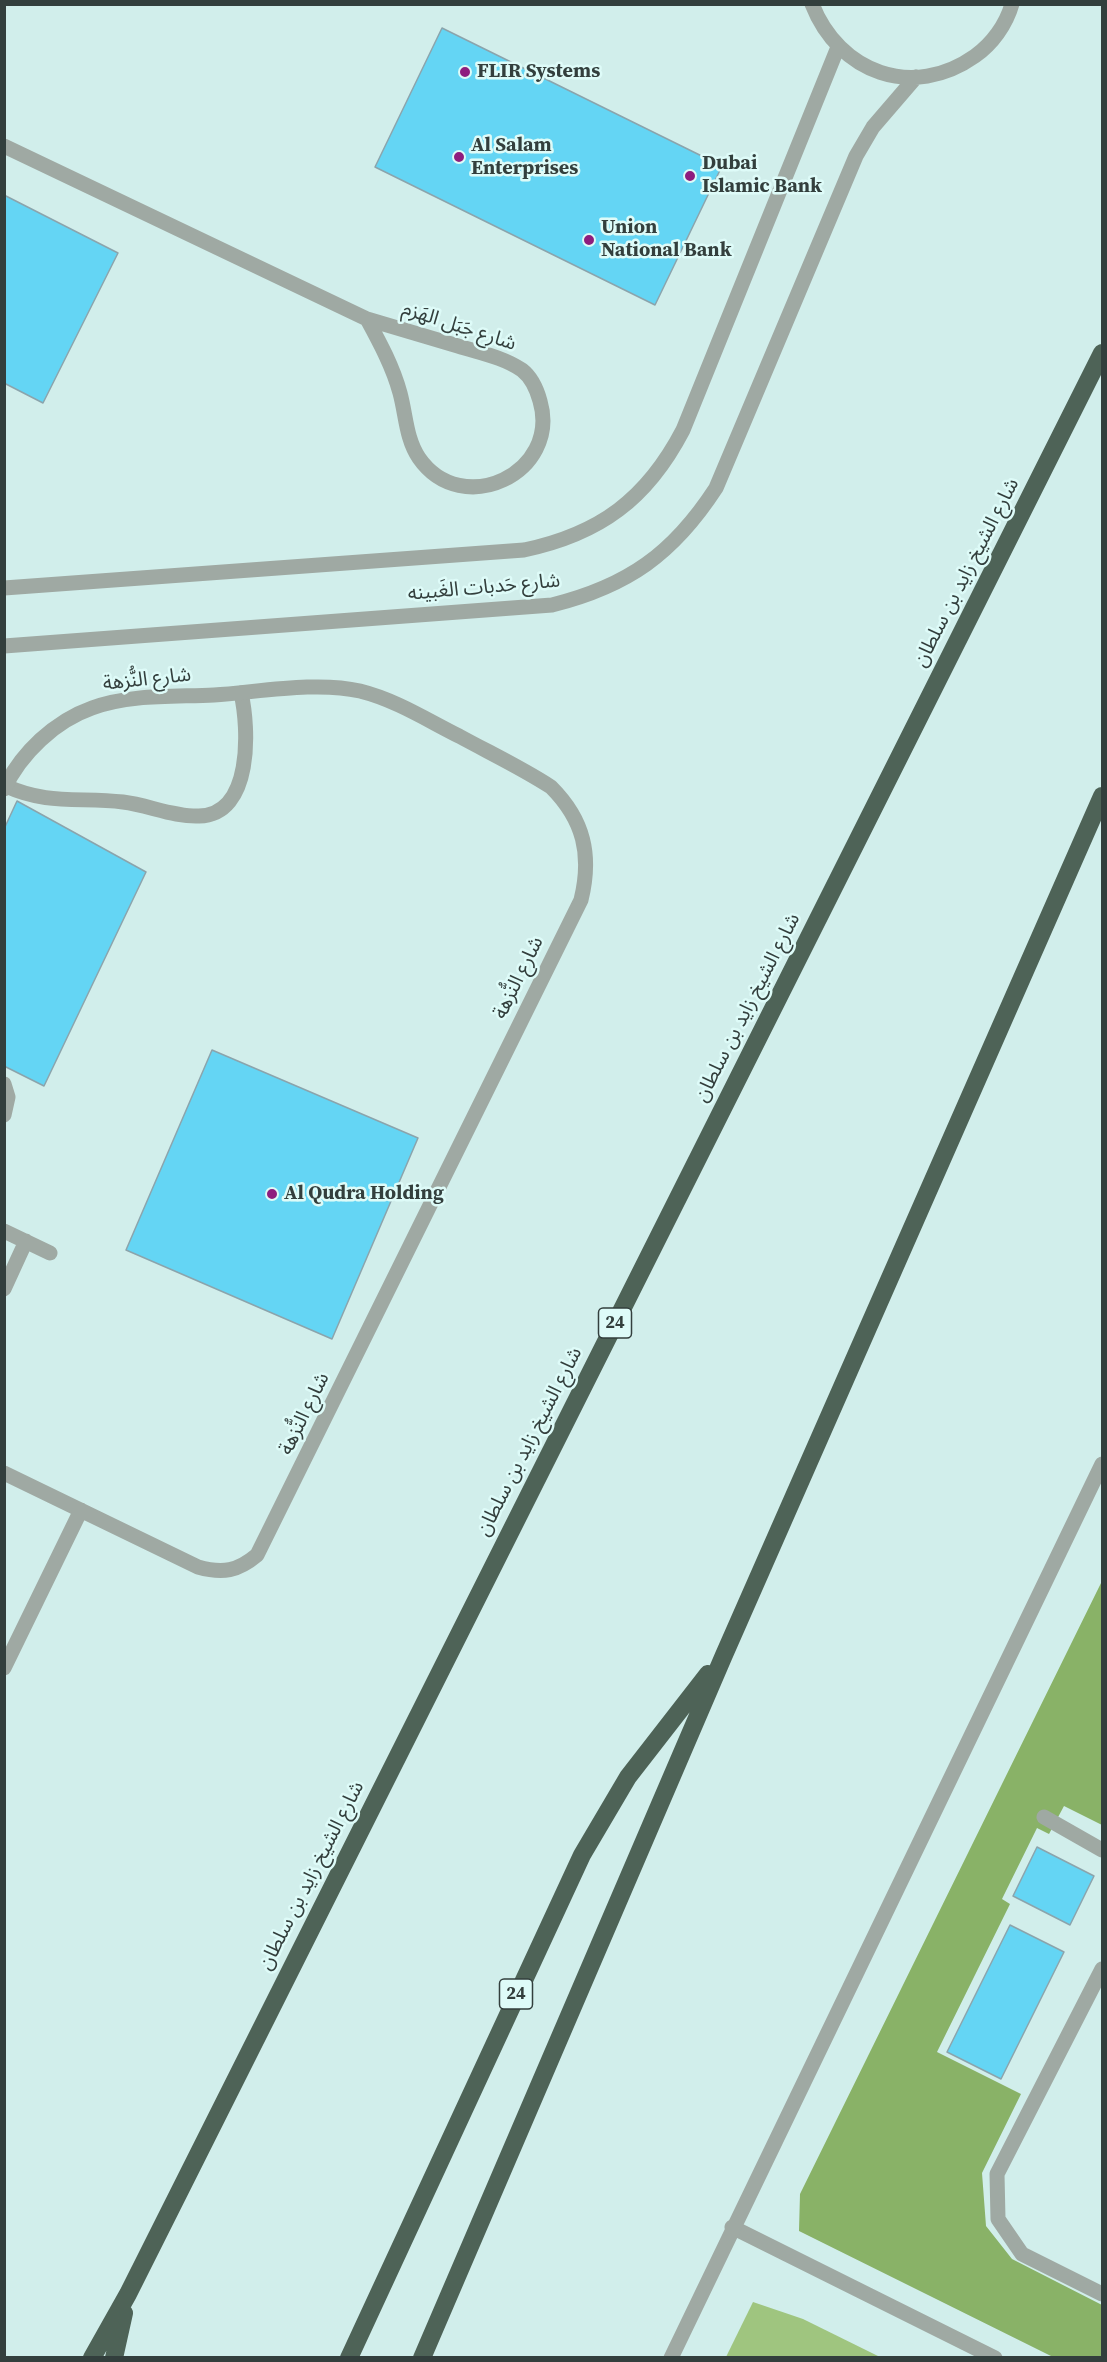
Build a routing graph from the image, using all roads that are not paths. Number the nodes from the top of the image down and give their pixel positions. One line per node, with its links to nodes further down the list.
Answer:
1 (1012, 4): 4 (street)
2 (812, 5): 3 (street)
3 (838, 47): 4 (street); 8 (street, شارع حَدبات الغَبينه)
4 (916, 77): 9 (street, شارع حَدبات الغَبينه)
5 (4, 146): 6 (street, شارع جَبَل الهَزم)
6 (367, 319): 6 (street, شارع جَبَل الهَزم)
7 (1102, 353): 28 (highway, شارع الشيخ زايد بن سلطان / 24)
8 (4, 588)
9 (4, 646)
10 (242, 693): 11 (street, شارع النُّزهة); 11 (street); 21 (street, شارع النُّزهة)
11 (5, 788)
12 (1102, 796): 22 (highway, 24)
13 (4, 1084): 14 (street)
14 (4, 1115)
15 (4, 1231): 16 (street)
16 (26, 1242): 17 (street); 18 (street)
17 (50, 1253)
18 (4, 1289)
19 (1102, 1464): 27 (street)
20 (4, 1473): 21 (street, شارع النُّزهة)
21 (81, 1510): 23 (street)
22 (724, 1655): 32 (highway, 24); 33 (highway, 24)
23 (4, 1668)
24 (1044, 1817): 25 (street)
25 (1102, 1850)
26 (1102, 1969): 29 (street)
27 (732, 2228): 34 (street); 35 (street)
28 (128, 2294): 30 (highway, شارع الشيخ زايد بن سلطان / 24); 31 (highway, شارع الشيخ زايد بن سلطان / 24)
29 (1102, 2294)
30 (92, 2358)
31 (114, 2358)
32 (349, 2358)
33 (422, 2358)
34 (670, 2358)
35 (995, 2358)

